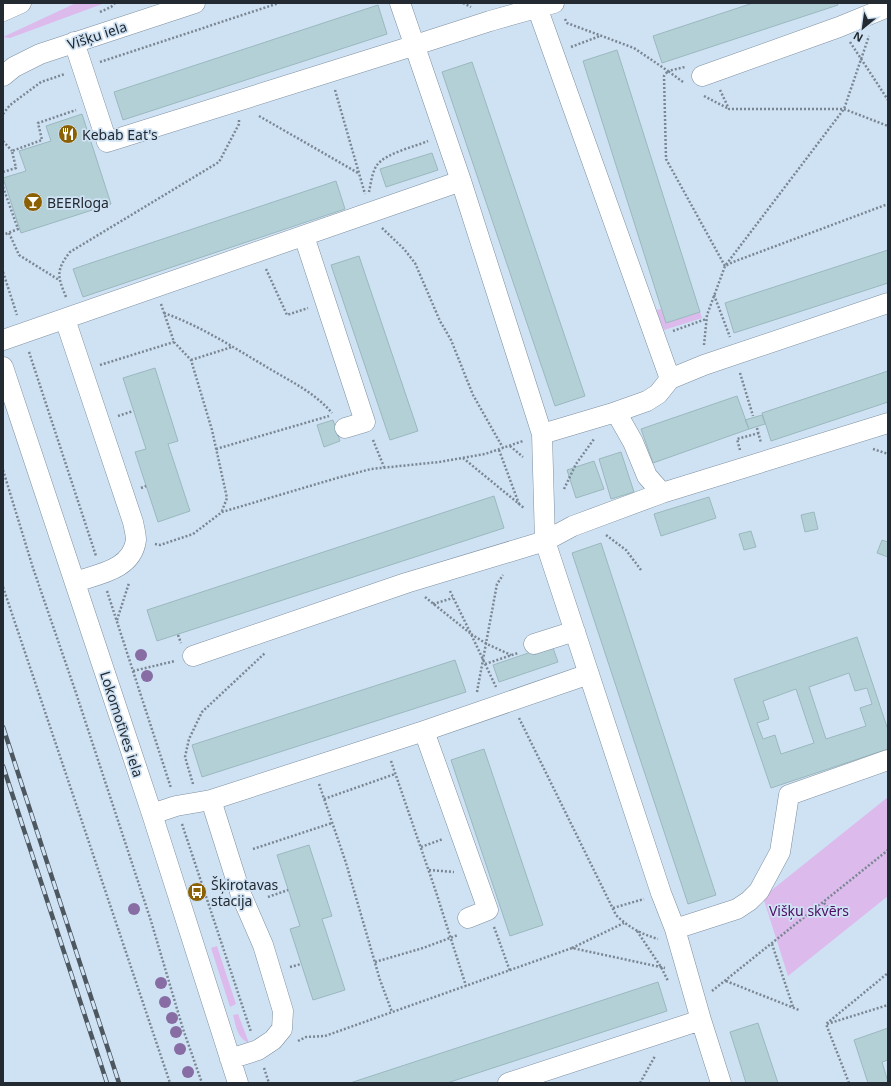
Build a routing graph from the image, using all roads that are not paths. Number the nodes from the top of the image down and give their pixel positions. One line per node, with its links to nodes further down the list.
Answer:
1 (20, 3): 6 (street)
2 (195, 3): 4 (street, Višķu iela)
3 (400, 3): 9 (street)
4 (170, 7): 8 (street, Višķu iela)
5 (552, 9): 9 (street); 18 (street)
6 (3, 11)
7 (880, 11): 11 (street)
8 (74, 42): 9 (street); 10 (street, Višķu iela)
9 (414, 46): 12 (street)
10 (7, 66)
11 (707, 74)
12 (460, 181): 13 (street); 22 (street)
13 (304, 236): 15 (street); 21 (street)
14 (888, 303): 18 (street)
15 (66, 310): 16 (street); 25 (street)
16 (3, 340)
17 (3, 367): 25 (street, Lokomotīves iela)
18 (670, 379): 19 (street)
19 (616, 412): 22 (street); 23 (street)
20 (888, 423): 23 (street)
21 (345, 428)
22 (542, 434): 24 (street)
23 (662, 493): 24 (street)
24 (545, 533): 26 (street); 28 (street)
25 (75, 582): 33 (street, Lokomotīves iela)
26 (575, 631): 27 (street); 29 (street)
27 (534, 644)
28 (193, 656)
29 (589, 674): 30 (street); 35 (street)
30 (424, 732): 32 (street); 34 (street)
31 (888, 760): 35 (street)
32 (203, 796): 33 (street); 37 (street)
33 (152, 814): 37 (street, Lokomotīves iela)
34 (468, 918)
35 (677, 937): 36 (street)
36 (701, 1020): 39 (street); 40 (street)
37 (230, 1059): 38 (street, Lokomotīves iela)
38 (238, 1083)
39 (508, 1083)
40 (722, 1083)

